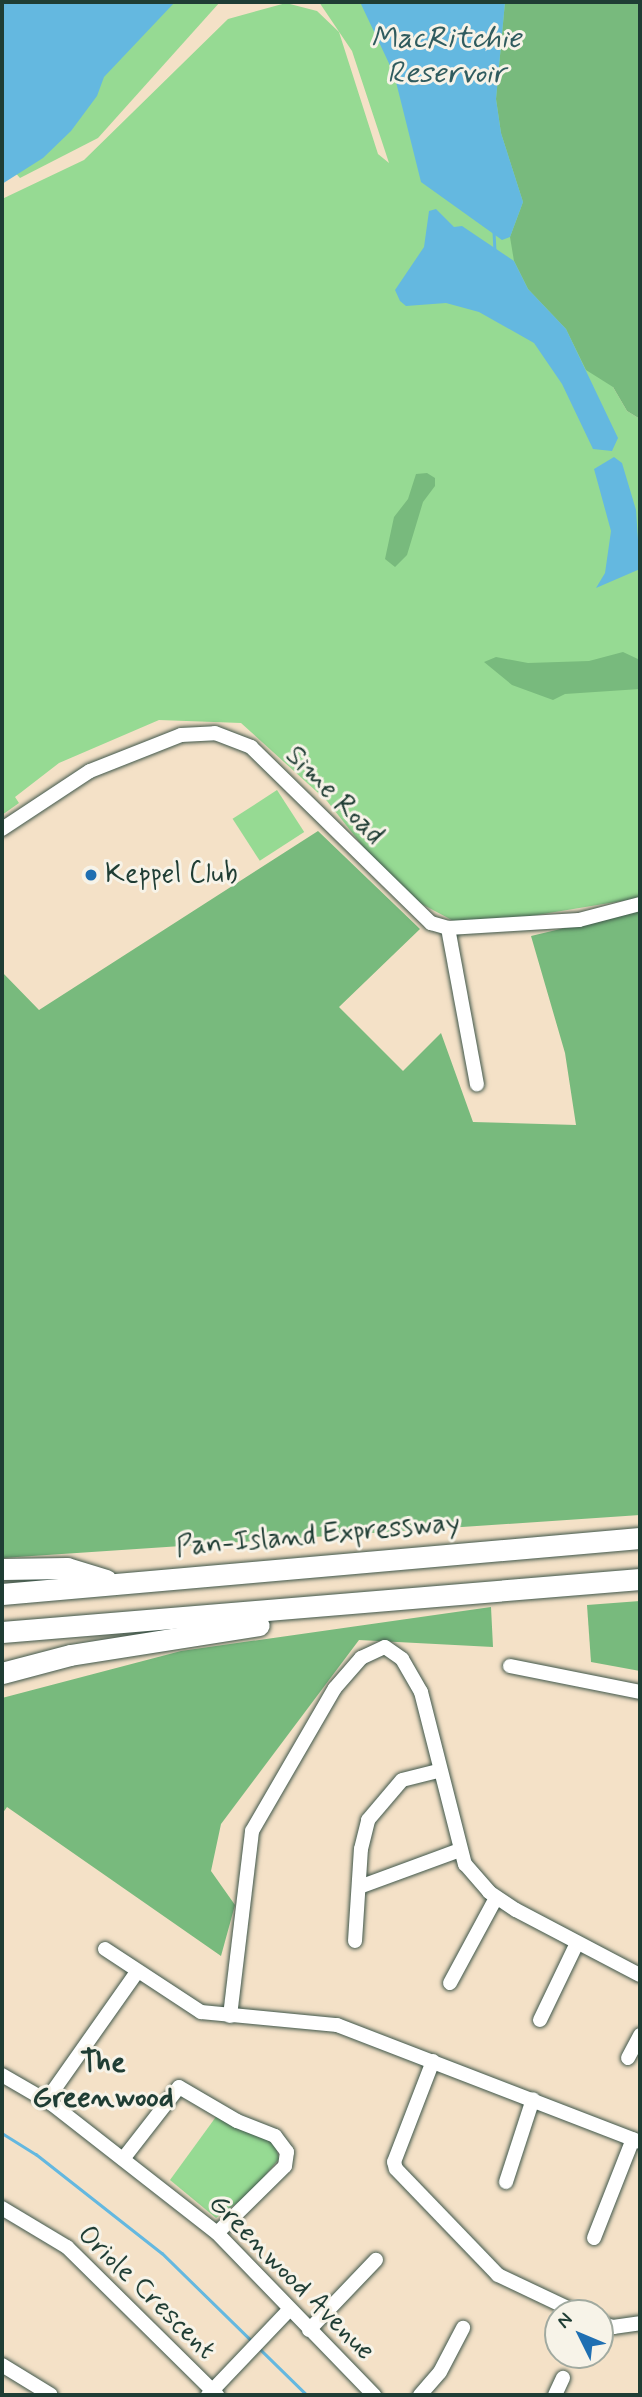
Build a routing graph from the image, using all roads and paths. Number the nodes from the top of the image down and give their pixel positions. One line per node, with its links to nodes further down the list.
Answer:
1 (2, 829): 3 (street, Sime Road)
2 (640, 904): 3 (street)
3 (448, 928): 4 (street)
4 (477, 1084)
5 (640, 1538): 8 (highway, Pan-Island Expressway)
6 (2, 1569): 8 (highway)
7 (640, 1579): 10 (highway)
8 (113, 1582): 9 (highway, Pan-Island Expressway)
9 (2, 1594)
10 (285, 1612): 11 (highway); 13 (highway)
11 (2, 1632)
12 (510, 1666): 14 (street)
13 (2, 1673)
14 (640, 1692)
15 (438, 1771): 16 (street); 17 (street); 25 (street)
16 (460, 1850): 17 (street); 18 (street)
17 (362, 1886): 19 (street)
18 (496, 1898): 20 (street); 24 (street)
19 (355, 1941)
20 (577, 1943): 23 (street); 26 (street)
21 (104, 1950): 22 (street)
22 (137, 1972): 25 (street); 32 (street)
23 (640, 1975)
24 (450, 1983)
25 (230, 2016): 29 (street)
26 (540, 2020)
27 (640, 2035): 28 (street)
28 (628, 2058)
29 (433, 2061): 31 (street); 40 (street)
30 (2, 2075): 32 (street, Greenwood Avenue)
31 (533, 2099): 33 (street); 35 (street)
32 (46, 2101): 34 (street, Greenwood Avenue)
33 (637, 2141): 38 (street)
34 (123, 2159): 37 (street, Greenwood Avenue); 37 (street)
35 (506, 2182)
36 (2, 2208): 48 (street, Oriole Crescent)
37 (217, 2233): 41 (street, Greenwood Avenue)
38 (594, 2238)
39 (376, 2260): 45 (street)
40 (549, 2299)
41 (288, 2311): 45 (street, Greenwood Avenue); 48 (street)
42 (640, 2323): 44 (street)
43 (463, 2328): 51 (street)
44 (614, 2328)
45 (309, 2330): 50 (street, Greenwood Avenue)
46 (2, 2365): 49 (street)
47 (564, 2378): 52 (street)
48 (213, 2394)
49 (51, 2395)
50 (374, 2395)
51 (420, 2395)
52 (555, 2395)

